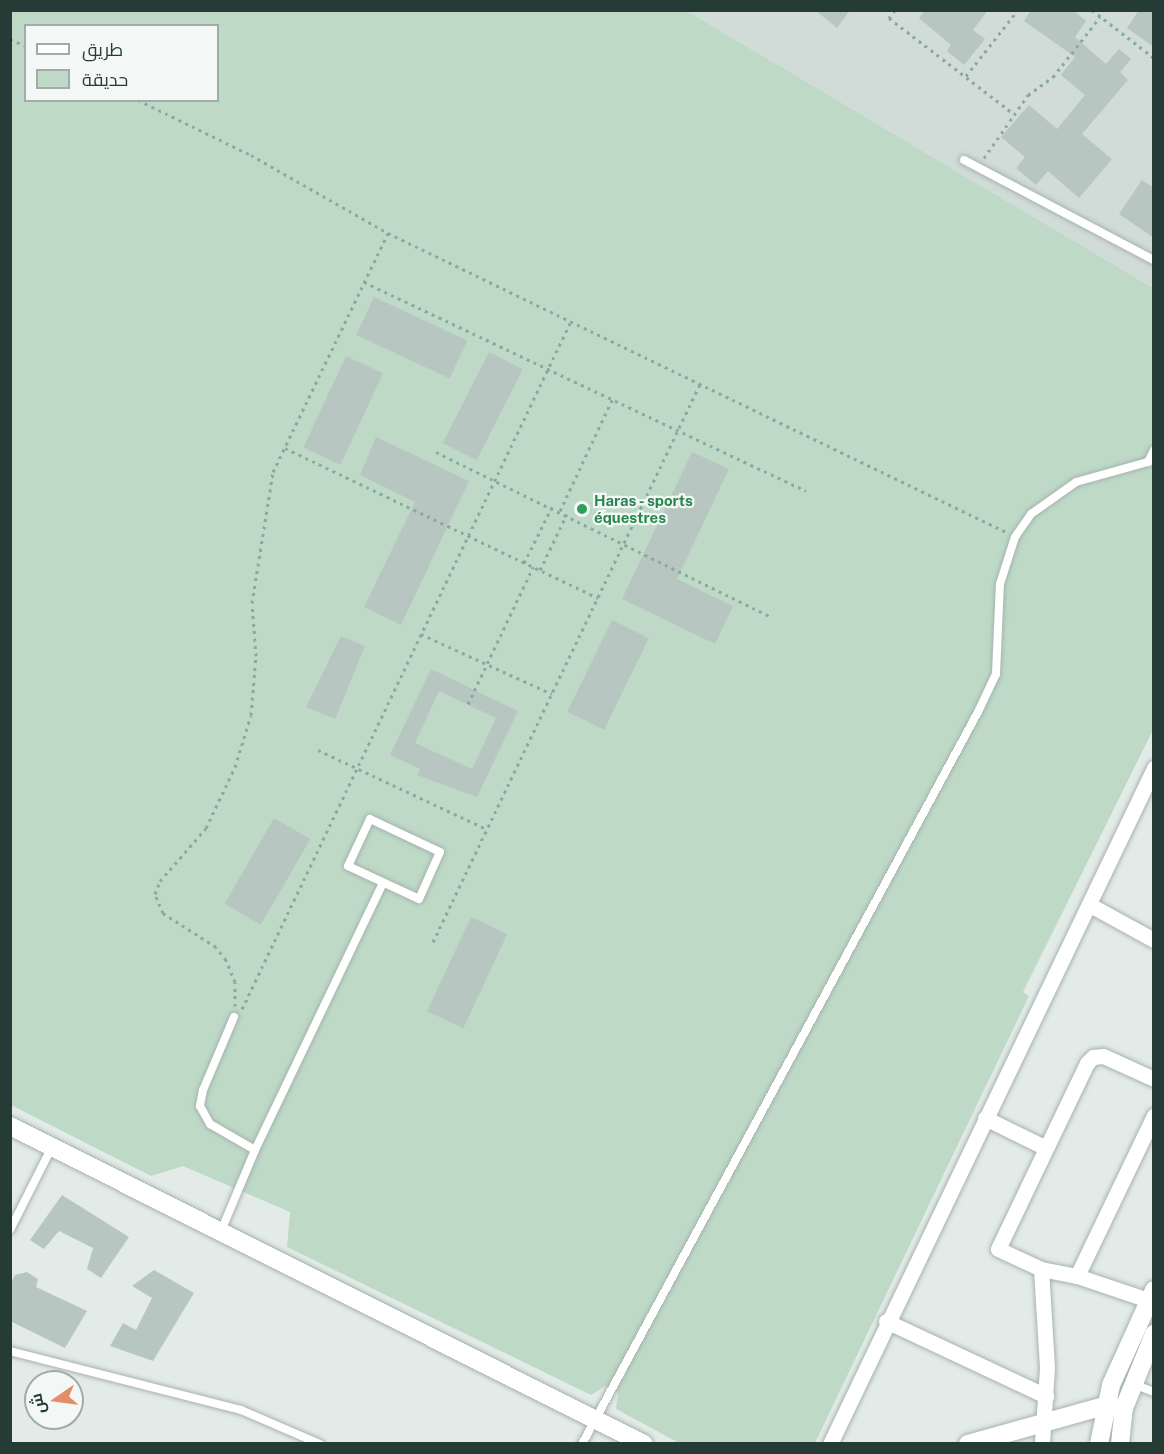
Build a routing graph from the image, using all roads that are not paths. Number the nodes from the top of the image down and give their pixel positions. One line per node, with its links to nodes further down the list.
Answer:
1 (964, 160): 2 (lane)
2 (1154, 260)
3 (1154, 450): 29 (lane)
4 (1153, 770): 6 (street)
5 (383, 883): 5 (lane); 15 (lane)
6 (1090, 905): 7 (street); 11 (street)
7 (1154, 940)
8 (234, 1017): 15 (lane)
9 (1154, 1079): 14 (street)
10 (1154, 1115): 19 (street)
11 (986, 1118): 14 (street); 21 (street)
12 (10, 1126): 13 (main road)
13 (52, 1147): 16 (lane); 17 (main road)
14 (1046, 1148): 18 (street)
15 (255, 1150): 17 (lane)
16 (10, 1230)
17 (221, 1231): 29 (main road)
18 (1041, 1269): 19 (street); 26 (street)
19 (1077, 1276): 20 (street)
20 (1152, 1297): 27 (main road)
21 (886, 1321): 26 (street); 34 (street)
22 (1154, 1334): 24 (main road)
23 (10, 1351): 31 (lane)
24 (1133, 1384): 25 (lane); 28 (main road)
25 (1154, 1392)
26 (1046, 1396): 30 (street)
27 (1104, 1406): 28 (main road); 30 (main road); 37 (main road)
28 (1125, 1408): 38 (main road)
29 (595, 1417): 32 (lane); 33 (main road)
30 (1043, 1420): 35 (main road); 36 (street)
31 (320, 1443)
32 (582, 1443)
33 (644, 1443)
34 (830, 1443)
35 (968, 1443)
36 (1042, 1443)
37 (1099, 1443)
38 (1120, 1443)

